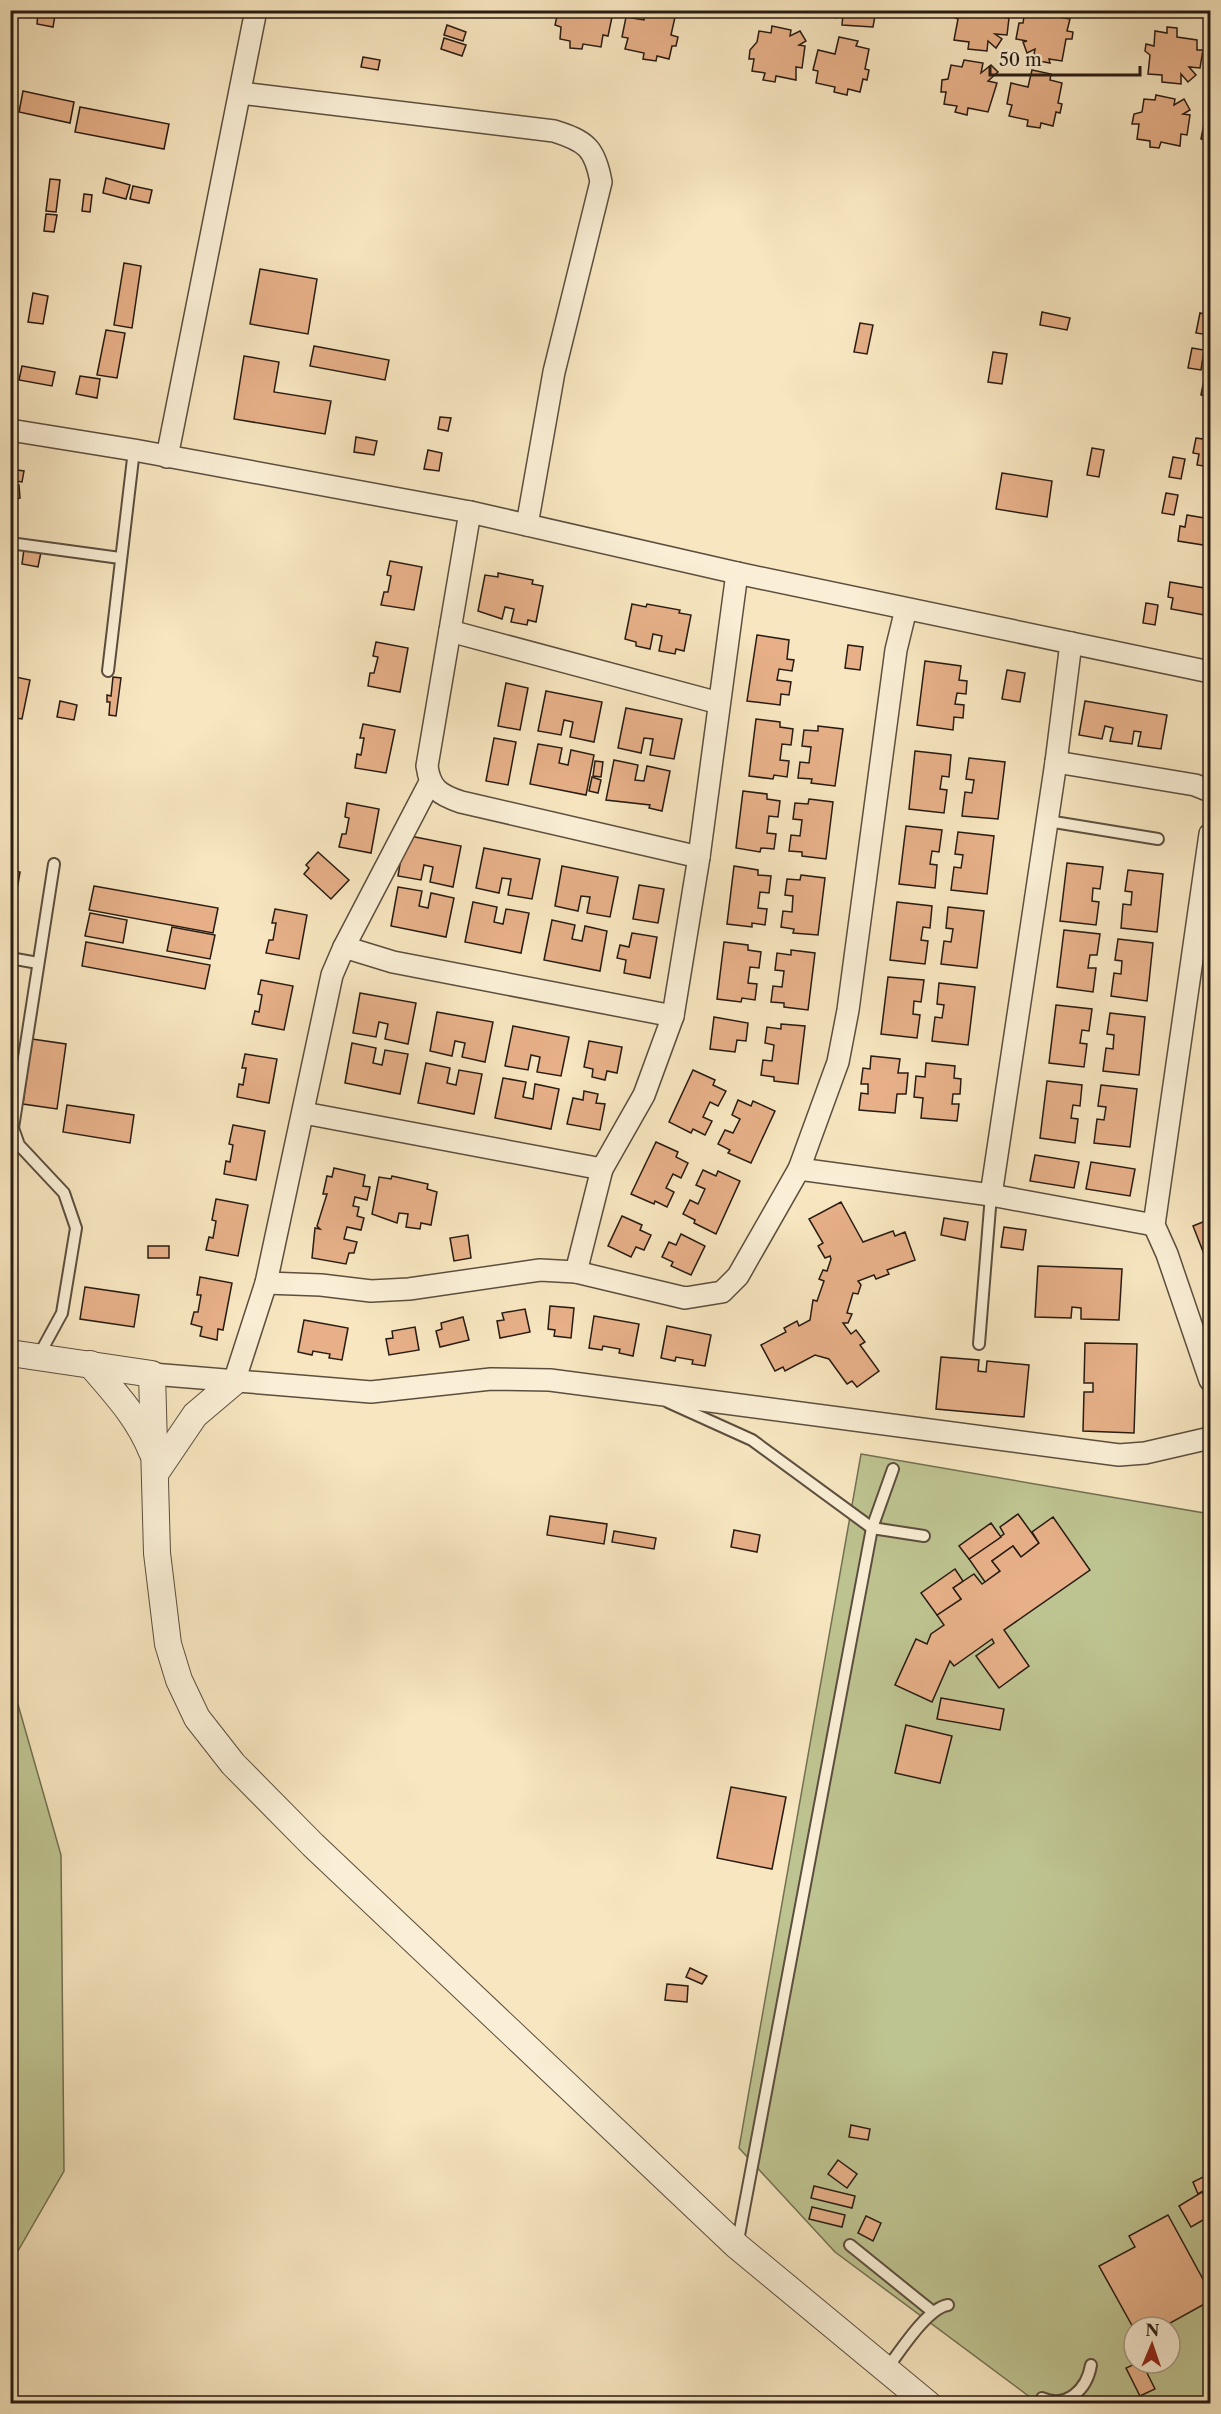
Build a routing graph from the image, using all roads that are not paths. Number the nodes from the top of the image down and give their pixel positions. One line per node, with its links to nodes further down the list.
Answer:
1 (256, 10): 2 (street)
2 (240, 93): 5 (street); 7 (street)
3 (10, 430): 4 (street)
4 (134, 450): 5 (street); 9 (lane)
5 (167, 457): 6 (street)
6 (470, 512): 7 (street); 12 (street)
7 (527, 525): 10 (street)
8 (10, 543): 9 (lane)
9 (120, 558): 14 (lane)
10 (737, 573): 11 (street); 16 (street)
11 (906, 609): 13 (street); 32 (street)
12 (450, 631): 16 (street); 18 (street)
13 (1071, 643): 15 (street); 17 (street)
14 (108, 670)
15 (1210, 672)
16 (719, 703): 23 (street)
17 (1056, 762): 19 (street); 20 (street)
18 (429, 784): 23 (street); 25 (street)
19 (1210, 791)
20 (1048, 820): 22 (lane); 33 (street)
21 (1210, 834): 34 (street)
22 (1158, 839)
23 (699, 857): 28 (street)
24 (54, 864): 27 (lane)
25 (344, 946): 28 (street); 30 (street)
26 (10, 958): 27 (lane)
27 (38, 963): 29 (lane)
28 (673, 1016): 31 (street)
29 (14, 1099): 39 (lane)
30 (304, 1113): 31 (street); 36 (street)
31 (602, 1169): 35 (street)
32 (799, 1169): 33 (street); 35 (street)
33 (992, 1194): 34 (street); 37 (lane)
34 (1154, 1225): 42 (street)
35 (576, 1272): 36 (street)
36 (266, 1283): 43 (street)
37 (979, 1344)
38 (10, 1353): 39 (street)
39 (38, 1357): 40 (street)
40 (90, 1364): 41 (street); 46 (street)
41 (153, 1374): 43 (street); 46 (street)
42 (1210, 1380)
43 (234, 1382): 44 (street); 46 (street)
44 (642, 1391): 45 (street); 48 (lane)
45 (1210, 1438)
46 (157, 1467): 51 (street)
47 (893, 1468): 48 (lane)
48 (872, 1528): 49 (lane); 51 (lane)
49 (924, 1536)
50 (850, 2245): 53 (lane)
51 (737, 2246): 55 (street)
52 (948, 2305): 53 (lane)
53 (933, 2312): 55 (lane)
54 (1091, 2365): 56 (lane)
55 (886, 2370): 57 (street)
56 (1042, 2398)
57 (928, 2403)

